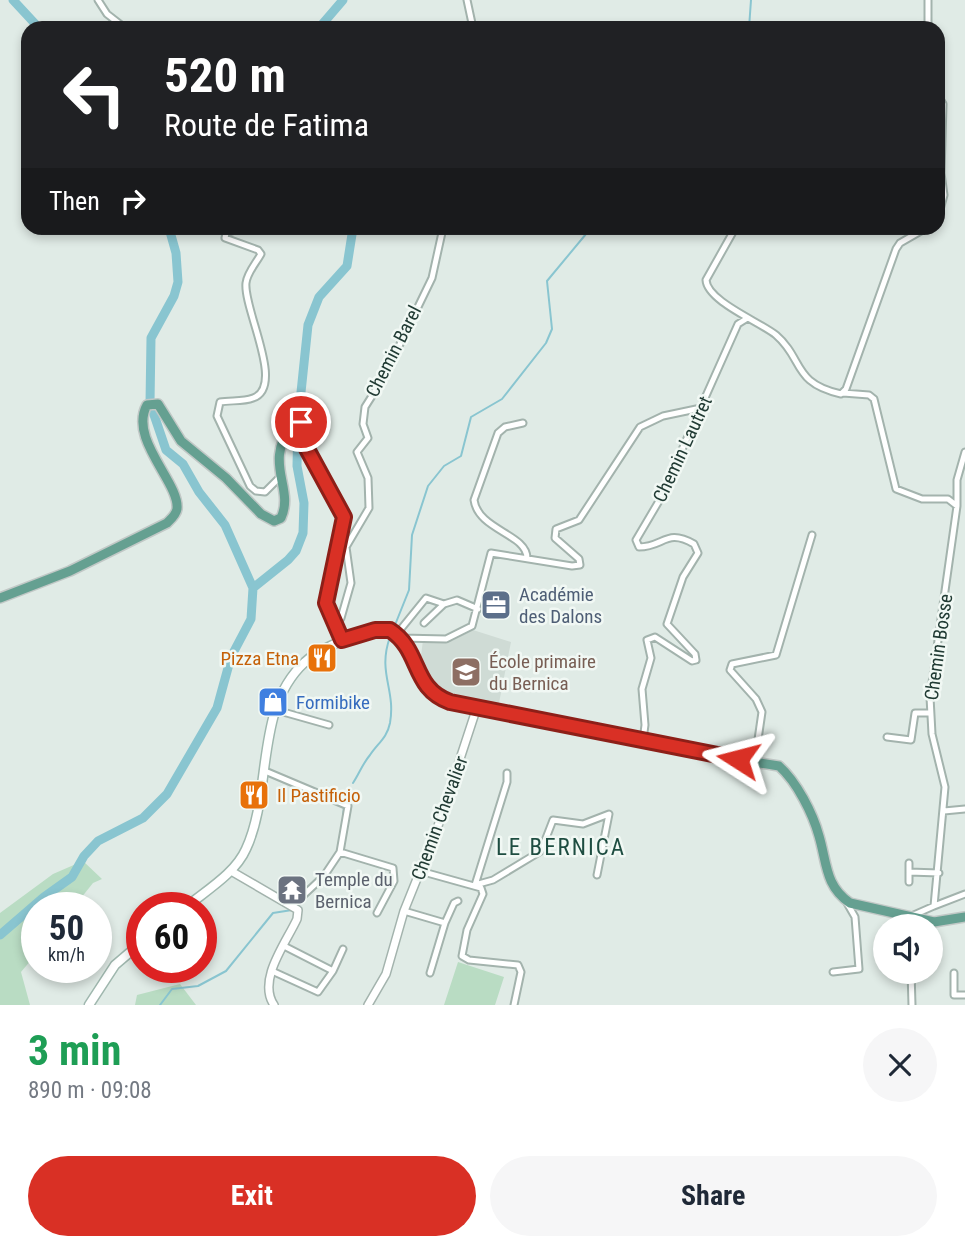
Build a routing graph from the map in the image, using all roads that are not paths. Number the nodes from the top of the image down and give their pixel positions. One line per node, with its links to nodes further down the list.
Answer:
1 (98, 0): 4 (street)
2 (467, 0): 5 (street)
3 (928, 1): 6 (street)
4 (116, 21)
5 (472, 21)
6 (928, 21)
7 (226, 235): 16 (street)
8 (441, 235): 24 (street, Chemin Barel)
9 (731, 235): 11 (street)
10 (914, 235): 12 (street)
11 (746, 319): 12 (street); 13 (street, Chemin Lautret)
12 (842, 393): 17 (street)
13 (701, 408): 19 (street); 32 (street, Chemin Lautret)
14 (523, 423): 19 (street)
15 (965, 452): 17 (street, Chemin Bosse)
16 (279, 478): 20 (main road); 24 (main road)
17 (957, 506): 29 (street, Chemin Bosse)
18 (812, 535): 33 (street)
19 (527, 558): 22 (street)
20 (0, 598)
21 (444, 604): 22 (street); 23 (street); 25 (street)
22 (478, 609): 25 (street)
23 (424, 623)
24 (334, 627): 26 (main road)
25 (398, 636): 26 (main road); 27 (main road)
26 (342, 640): 28 (main road)
27 (477, 707): 32 (main road); 41 (street, Chemin Chevalier)
28 (276, 710): 30 (street); 34 (main road)
29 (929, 713): 31 (street); 37 (street, Chemin Bosse)
30 (329, 725)
31 (887, 737)
32 (643, 740): 33 (main road)
33 (755, 760): 49 (main road)
34 (265, 771): 38 (street); 40 (main road)
35 (507, 773): 46 (street)
36 (965, 809): 37 (street)
37 (944, 811): 43 (street, Chemin Bosse)
38 (340, 852): 51 (street); 54 (street)
39 (909, 863): 42 (street)
40 (231, 871): 47 (main road); 51 (street)
41 (420, 872): 46 (street); 53 (street, Chemin Chevalier)
42 (909, 872): 43 (street); 45 (street)
43 (939, 873): 52 (street, Chemin Bosse)
44 (597, 875): 46 (street)
45 (909, 883)
46 (475, 884): 73 (street)
47 (205, 892)
48 (965, 894): 52 (street)
49 (846, 900): 55 (main road); 65 (street)
50 (458, 901): 59 (street)
51 (293, 905): 60 (street)
52 (934, 906): 56 (street)
53 (404, 911): 59 (street); 72 (street, Chemin Chevalier)
54 (377, 913)
55 (888, 914)
56 (921, 914)
57 (965, 917): 58 (main road)
58 (943, 921)
59 (445, 923): 66 (street)
60 (284, 946): 63 (street); 64 (street)
61 (343, 949): 64 (street)
62 (126, 956): 70 (main road)
63 (272, 971): 64 (street); 71 (street)
64 (333, 971)
65 (833, 972)
66 (430, 973)
67 (954, 973): 69 (street)
68 (911, 984): 74 (street)
69 (965, 995)
70 (89, 1005)
71 (274, 1005)
72 (368, 1005)
73 (514, 1005)
74 (912, 1005)

